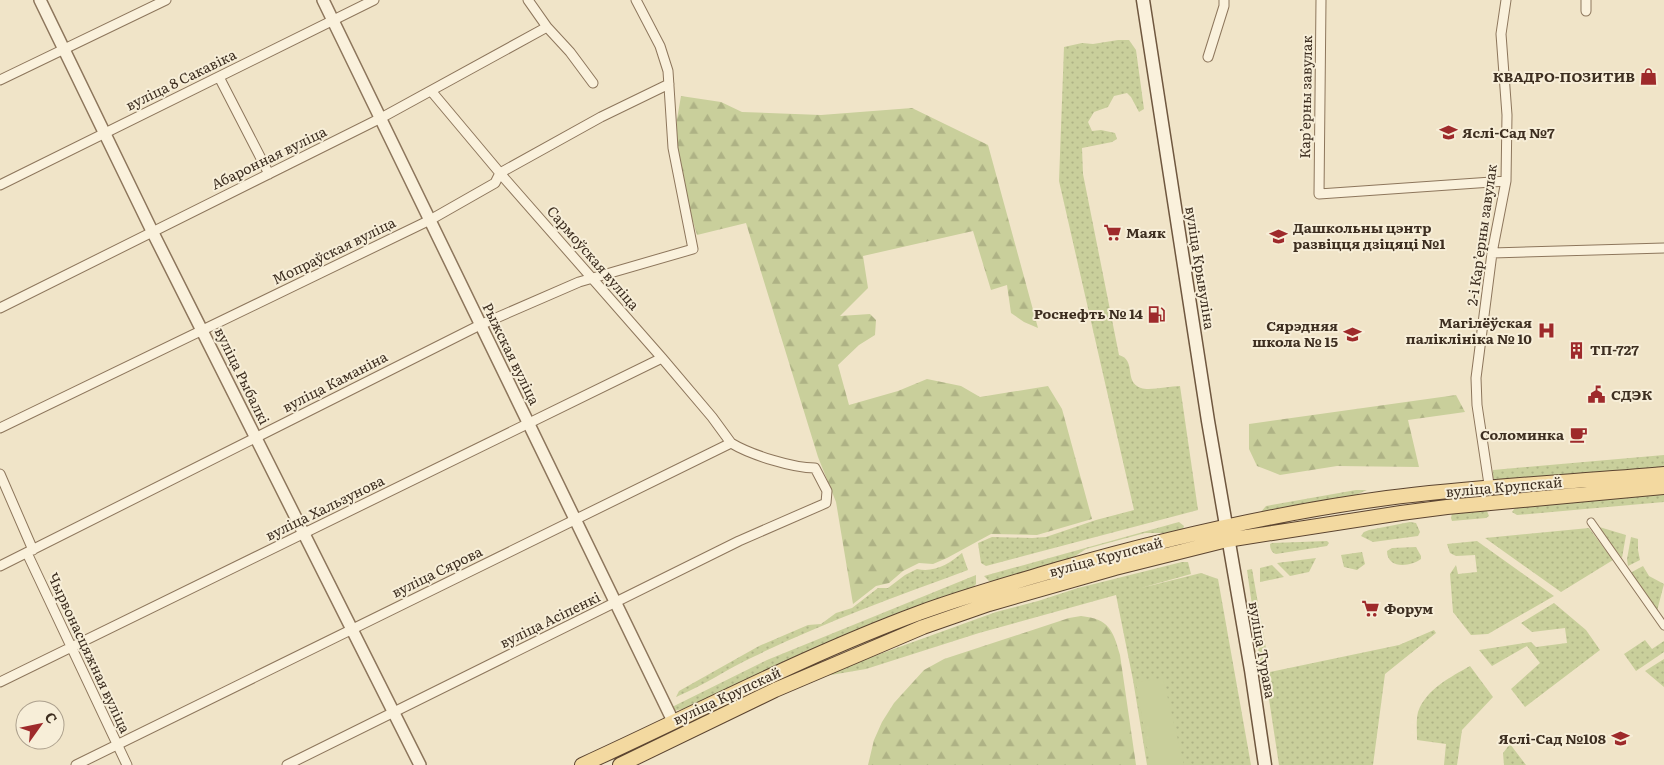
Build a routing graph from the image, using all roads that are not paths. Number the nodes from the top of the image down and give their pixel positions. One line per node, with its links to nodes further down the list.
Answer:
1 (40, 0): 15 (street, вуліца Рыбалкі)
2 (166, 0): 15 (street)
3 (323, 0): 13 (street, Рыжская вуліца)
4 (374, 0): 13 (street, вуліца 8 Сакавіка)
5 (528, 0): 14 (street)
6 (636, 0): 20 (street)
7 (1143, 0): 48 (main road, вуліца Крывуліна)
8 (1224, 0): 16 (street)
9 (1321, 0): 26 (street, Карʼерны завулак)
10 (1506, 0): 26 (street, 2-і Карʼерны завулак)
11 (1586, 0): 12 (street)
12 (1586, 11)
13 (333, 19): 17 (street, вуліца 8 Сакавіка); 22 (street, Рыжская вуліца)
14 (547, 27): 19 (street); 21 (street, Абаронная вуліца)
15 (64, 49): 18 (street); 23 (street, вуліца Рыбалкі)
16 (1208, 57)
17 (219, 77): 23 (street, вуліца 8 Сакавіка); 25 (street)
18 (0, 80)
19 (593, 83)
20 (669, 84): 24 (street, Мопраўская вуліца); 32 (street, вуліца Каманіна)
21 (432, 92): 22 (street, Абаронная вуліца); 24 (street, Сармоўская вуліца)
22 (381, 118): 25 (street, Абаронная вуліца); 28 (street, Рыжская вуліца)
23 (104, 133): 27 (street, вуліца 8 Сакавіка); 29 (street, вуліца Рыбалкі)
24 (500, 173): 28 (street, Мопраўская вуліца); 32 (street, Сармоўская вуліца)
25 (269, 174): 29 (street, Абаронная вуліца)
26 (1506, 182): 31 (street, 2-і Карʼерны завулак)
27 (0, 185)
28 (430, 220): 34 (street, Рыжская вуліца); 35 (street, Мопраўская вуліца)
29 (152, 231): 33 (street, Абаронная вуліца); 35 (street, вуліца Рыбалкі)
30 (1664, 248): 31 (street)
31 (1492, 253): 44 (street, 2-і Карʼерны завулак)
32 (594, 278): 34 (street, вуліца Каманіна); 36 (street, Сармоўская вуліца)
33 (0, 308)
34 (480, 325): 37 (street, Рыжская вуліца); 39 (street, вуліца Каманіна)
35 (202, 330): 38 (street, Мопраўская вуліца); 39 (street, вуліца Рыбалкі)
36 (662, 358): 37 (street, вуліца Хальзунова); 40 (street, Сармоўская вуліца)
37 (528, 424): 46 (street, Рыжская вуліца); 49 (street, вуліца Хальзунова)
38 (0, 428)
39 (255, 437): 49 (street, вуліца Рыбалкі); 50 (street, вуліца Каманіна)
40 (731, 444): 46 (street, вуліца Сярова); 52 (street, вуліца Асіпенкі)
41 (0, 474): 50 (street, Чырвонасцяжная вуліца)
42 (1664, 474): 44 (main road, вуліца Крупскай)
43 (1664, 487): 45 (main road, вуліца Крупскай)
44 (1490, 488): 45 (street, 2-і Карʼерны завулак); 48 (main road, вуліца Крупскай)
45 (1491, 503): 48 (main road, вуліца Крупскай)
46 (575, 519): 52 (street, Рыжская вуліца); 54 (street, вуліца Сярова)
47 (1591, 522): 53 (street)
48 (1226, 533): 58 (main road, вуліца Крупскай); 65 (main road, вуліца Крупскай); 66 (main road, вуліца Турава)
49 (304, 534): 54 (street, вуліца Рыбалкі); 55 (street, вуліца Хальзунова)
50 (30, 552): 51 (street, вуліца Каманіна); 55 (street, Чырвонасцяжная вуліца)
51 (0, 566)
52 (615, 603): 57 (street, вуліца Асіпенкі); 58 (street, Рыжская вуліца)
53 (1664, 626)
54 (351, 630): 57 (street, вуліца Рыбалкі); 59 (street, вуліца Сярова)
55 (71, 648): 56 (street, вуліца Хальзунова); 59 (street, Чырвонасцяжная вуліца)
56 (0, 682)
57 (393, 713): 62 (street, вуліца Асіпенкі); 63 (street, вуліца Рыбалкі)
58 (673, 721): 64 (main road, вуліца Крупскай)
59 (118, 745): 60 (street, вуліца Сярова); 61 (street, Чырвонасцяжная вуліца)
60 (76, 765)
61 (128, 765)
62 (287, 765)
63 (420, 765)
64 (582, 765)
65 (620, 765)
66 (1265, 765)

